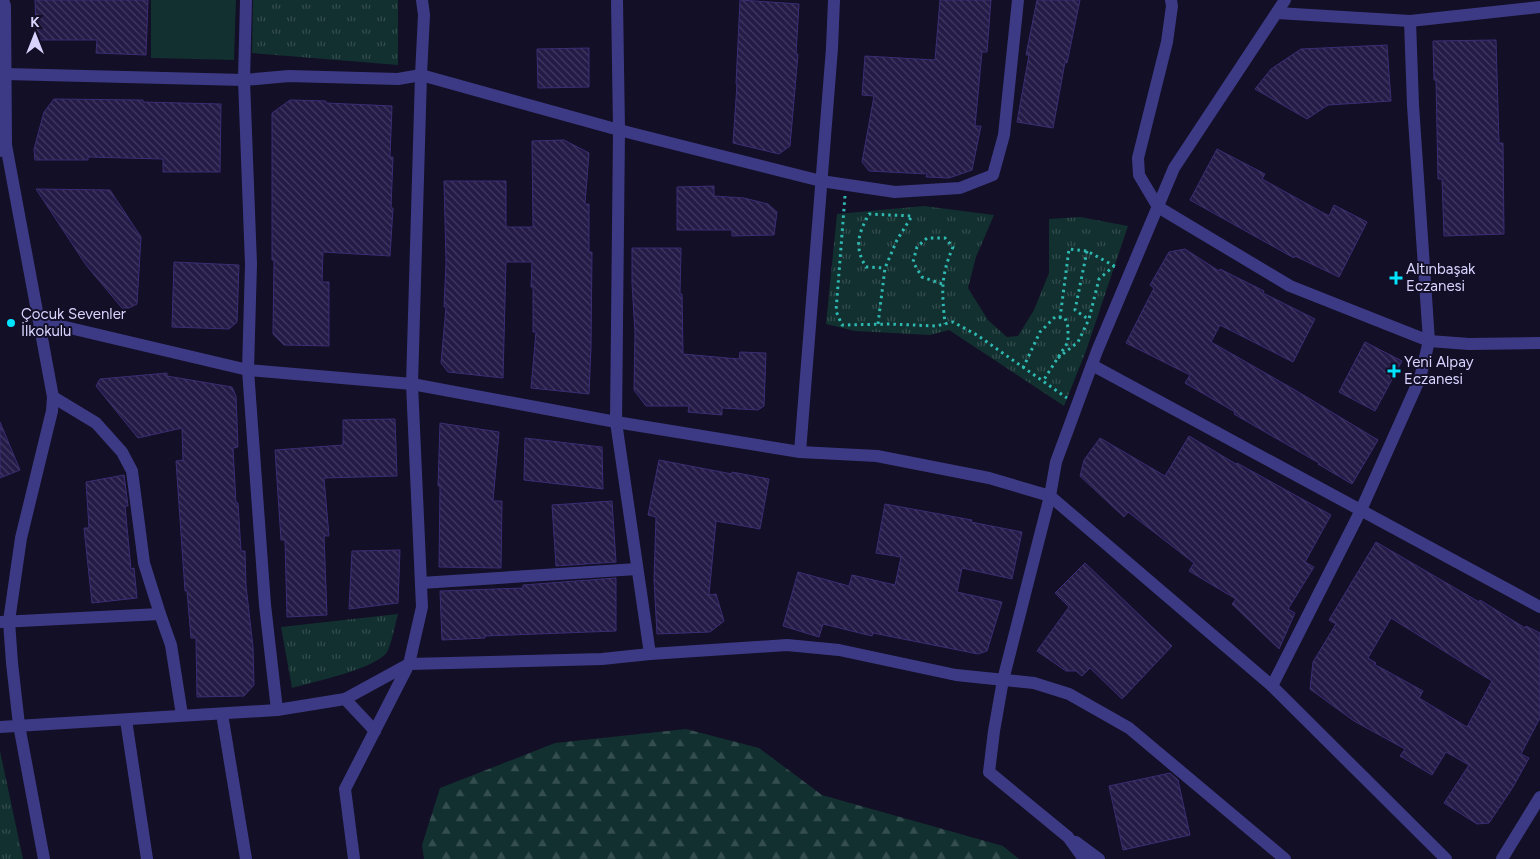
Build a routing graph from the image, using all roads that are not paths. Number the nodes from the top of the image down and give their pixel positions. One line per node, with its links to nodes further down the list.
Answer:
1 (3, 0): 12 (street)
2 (246, 0): 14 (street)
3 (422, 0): 13 (street)
4 (617, 0): 15 (street)
5 (834, 0): 17 (street)
6 (1018, 0): 17 (street)
7 (1171, 0): 18 (street)
8 (1286, 0): 10 (street)
9 (1540, 7): 11 (street)
10 (1277, 13): 11 (street); 18 (street)
11 (1410, 21): 20 (street)
12 (6, 74): 14 (street); 16 (street)
13 (421, 75): 14 (street); 15 (street); 24 (street)
14 (244, 80): 23 (street)
15 (619, 130): 17 (street); 26 (street)
16 (3, 148): 19 (street)
17 (821, 182): 27 (street)
18 (1158, 207): 20 (street); 22 (street)
19 (40, 321): 23 (street); 25 (street)
20 (1429, 341): 21 (street); 29 (street)
21 (1540, 342)
22 (1092, 365): 28 (street); 29 (street)
23 (248, 370): 24 (street); 40 (street)
24 (412, 384): 26 (street); 31 (street)
25 (53, 397): 33 (street); 34 (street)
26 (616, 422): 27 (street); 30 (street)
27 (800, 452): 28 (street)
28 (1050, 496): 37 (street); 38 (street)
29 (1360, 510): 32 (street); 38 (street)
30 (637, 568): 31 (street); 35 (street)
31 (421, 583): 36 (street)
32 (1540, 607)
33 (160, 614): 34 (street); 42 (street)
34 (5, 621): 44 (street)
35 (650, 654): 36 (street); 37 (street)
36 (410, 664): 39 (street); 46 (street)
37 (1003, 680): 48 (street); 55 (street)
38 (1272, 686): 56 (street)
39 (345, 699): 40 (street); 46 (street)
40 (277, 710): 41 (street)
41 (222, 714): 42 (street); 51 (street)
42 (182, 715): 43 (street)
43 (126, 720): 44 (street); 50 (street)
44 (19, 725): 45 (street); 49 (street)
45 (0, 727)
46 (375, 731): 52 (street)
47 (1540, 797): 57 (street)
48 (1068, 836): 53 (street); 54 (street)
49 (44, 859)
50 (147, 859)
51 (246, 859)
52 (354, 859)
53 (1084, 859)
54 (1098, 859)
55 (1285, 859)
56 (1446, 859)
57 (1502, 859)

